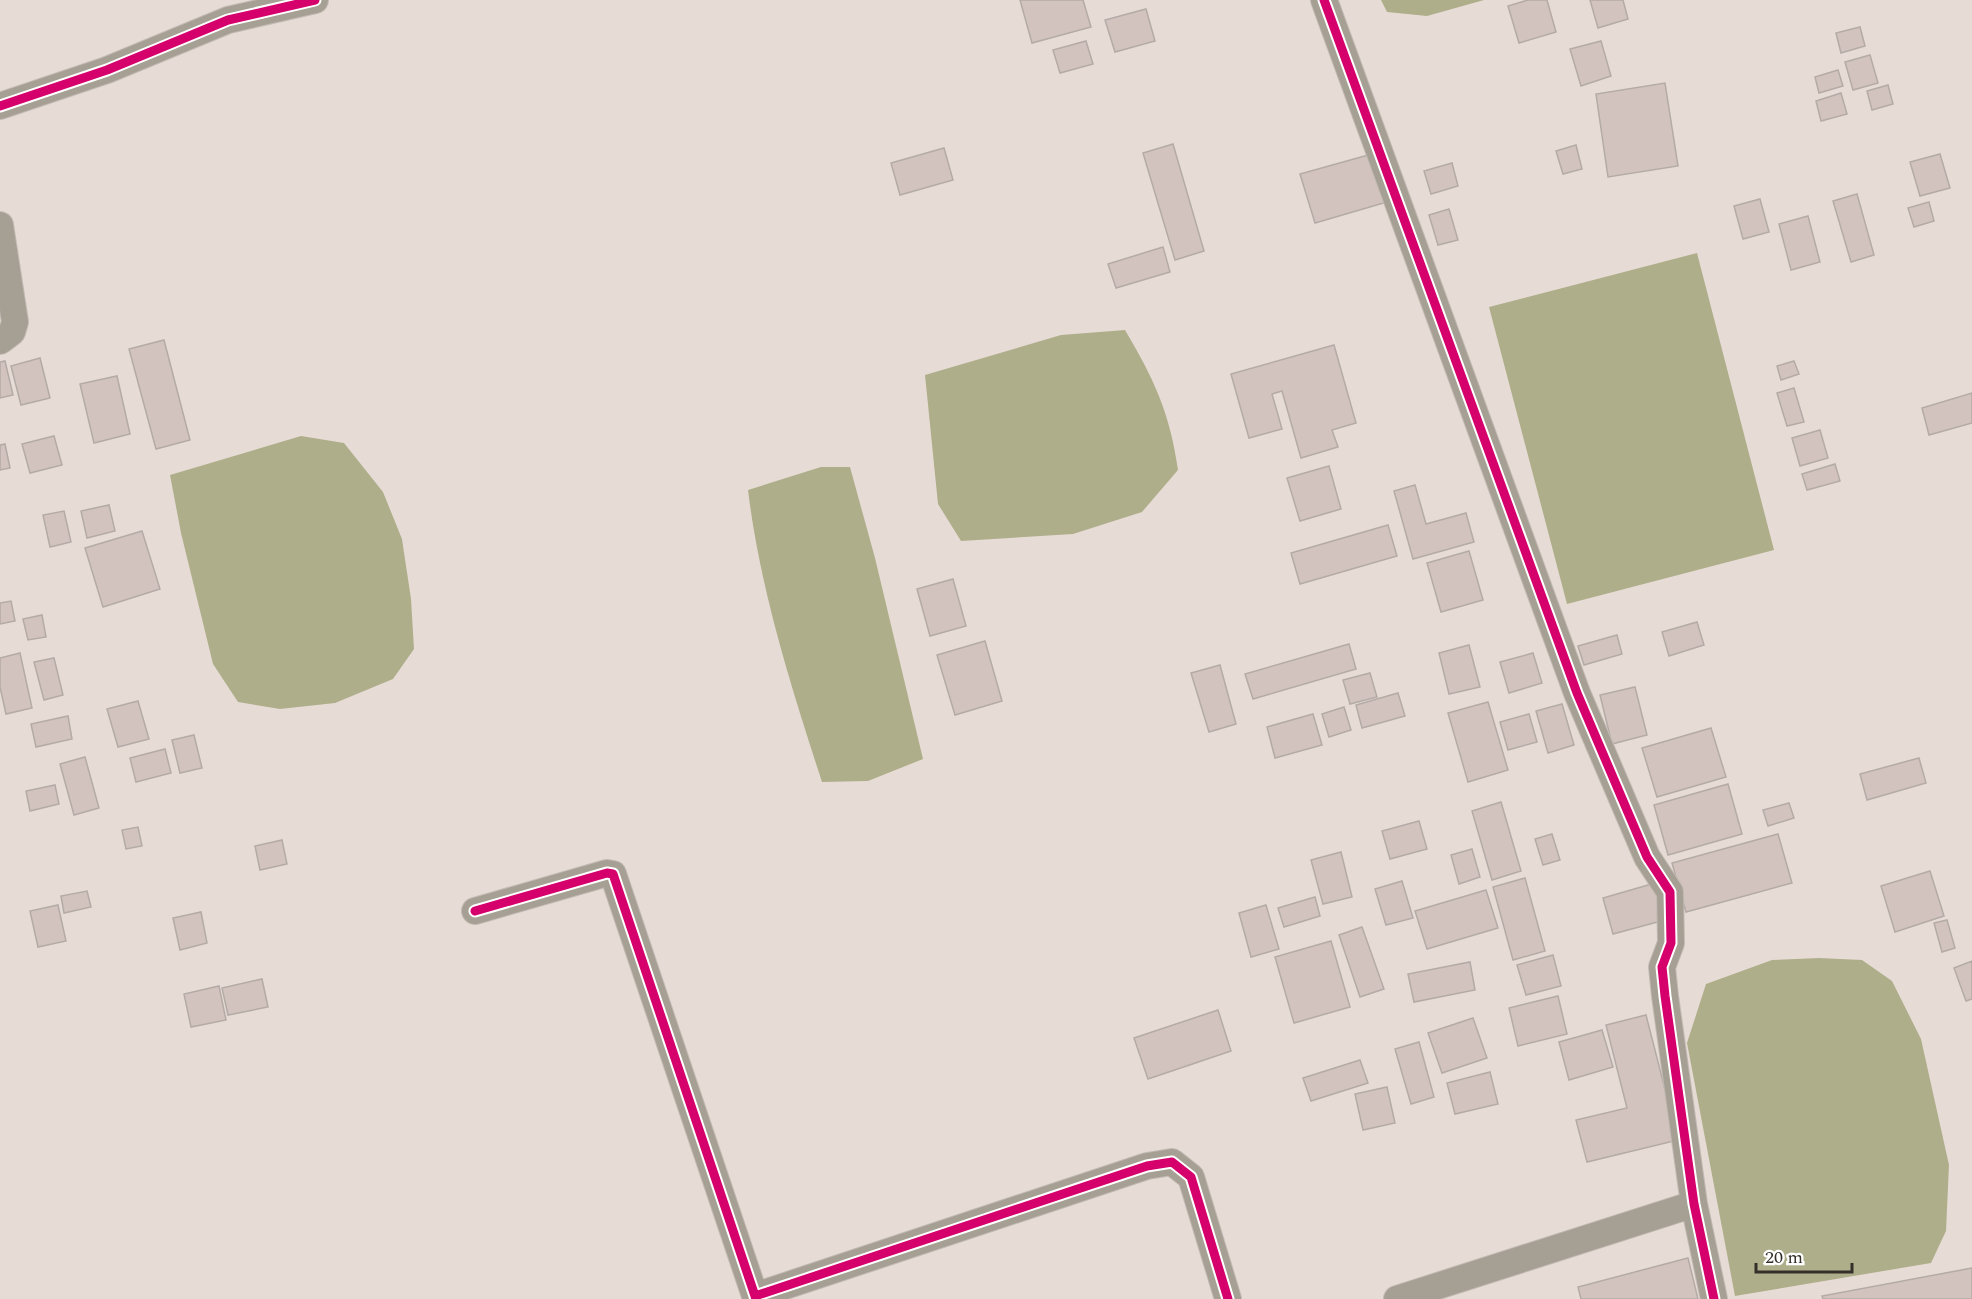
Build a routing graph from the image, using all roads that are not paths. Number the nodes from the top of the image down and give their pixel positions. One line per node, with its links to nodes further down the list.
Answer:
1 (315, 0): 3 (street)
2 (1324, 0): 7 (street)
3 (0, 106)
4 (0, 225): 5 (street)
5 (0, 341)
6 (474, 911): 8 (street)
7 (1694, 1204): 10 (street); 11 (street)
8 (756, 1298): 9 (street)
9 (1228, 1299)
10 (1397, 1299)
11 (1714, 1299)

